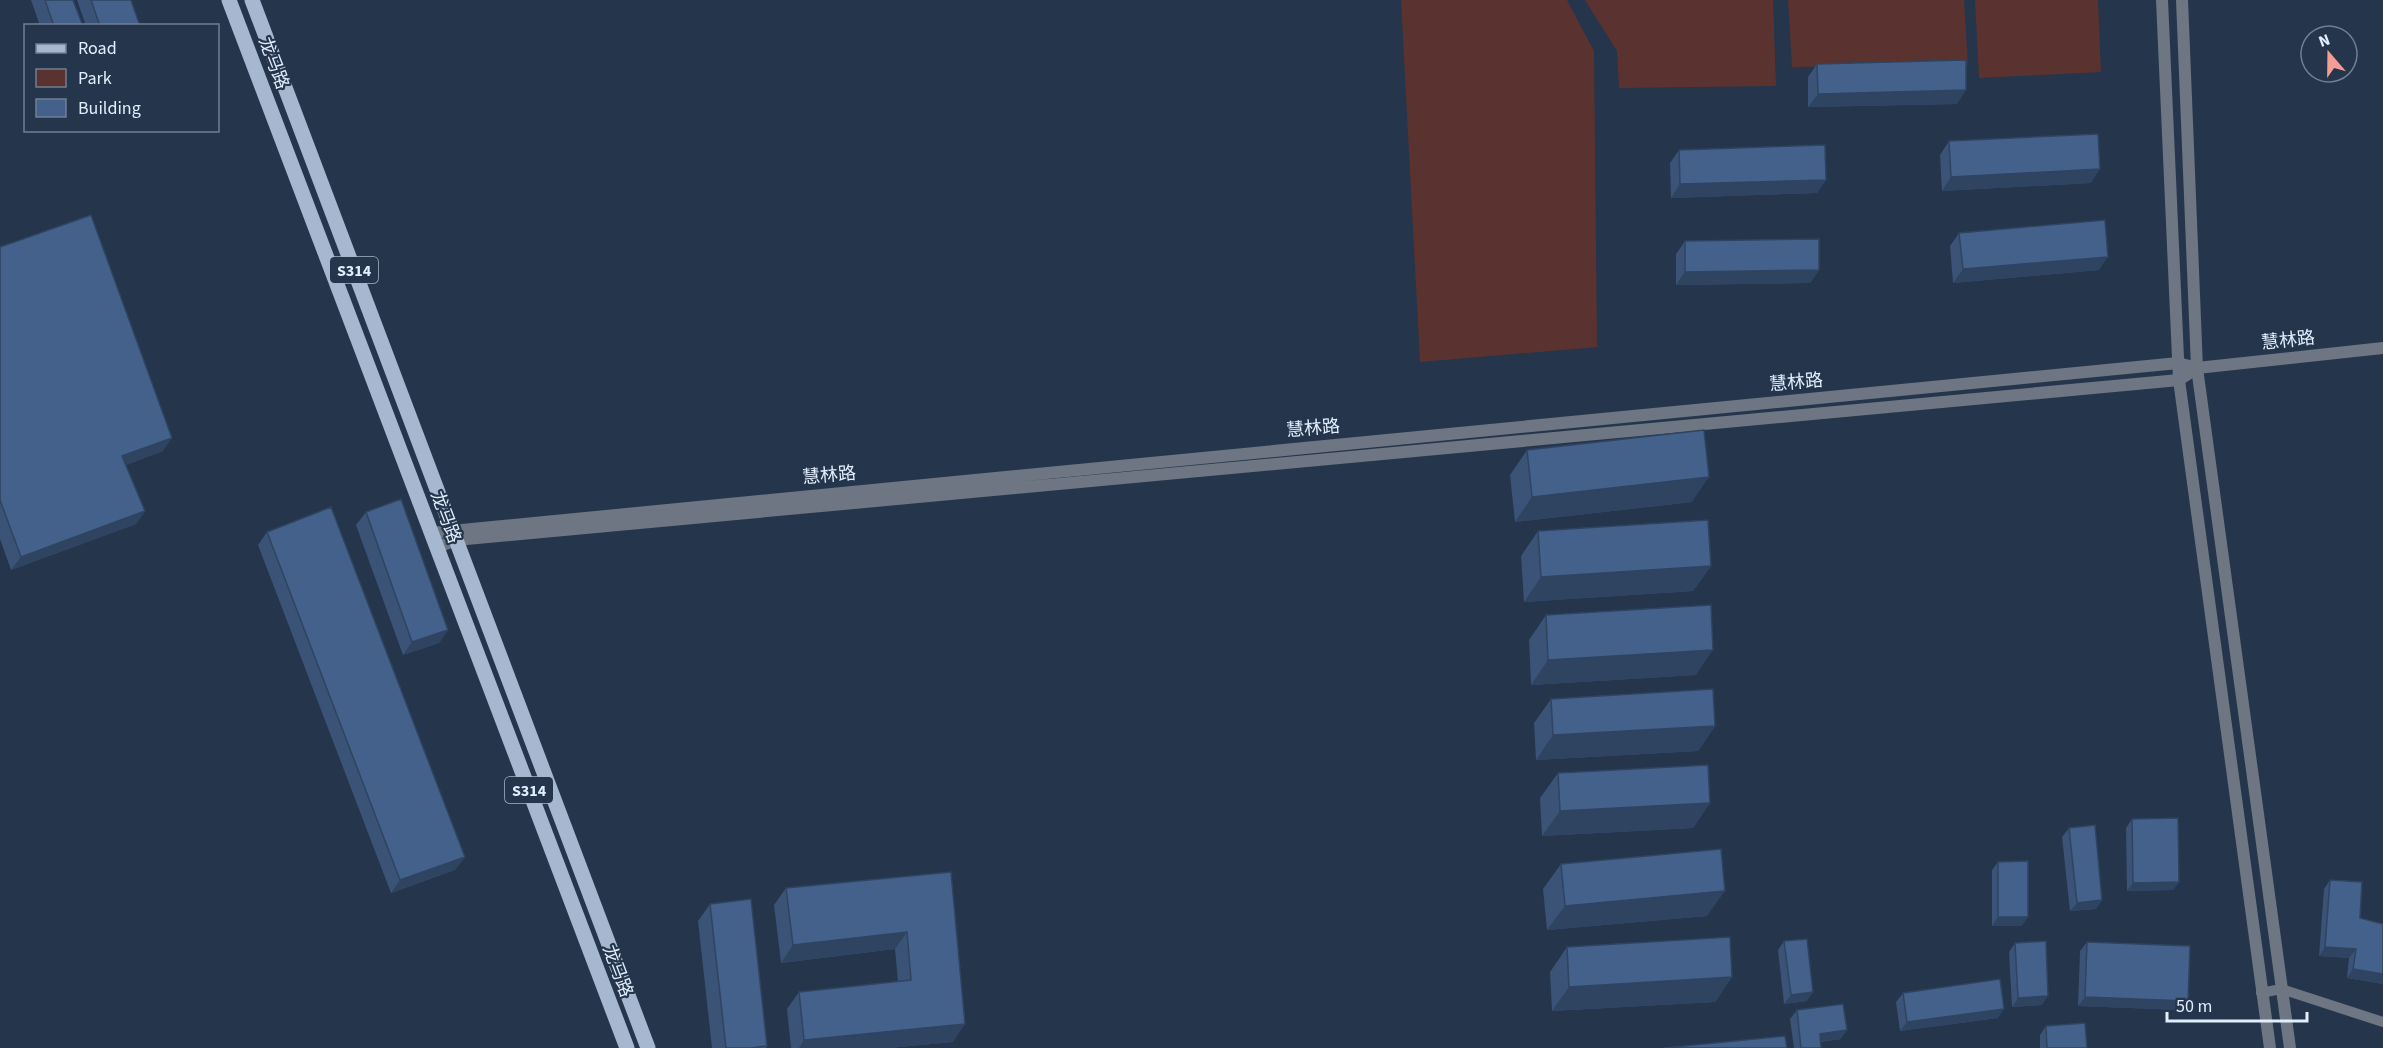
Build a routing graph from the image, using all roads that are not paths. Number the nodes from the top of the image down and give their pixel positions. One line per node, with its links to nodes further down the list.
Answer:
1 (229, 0): 10 (main road, 龙马路 / S314)
2 (252, 0): 9 (main road, 龙马路 / S314)
3 (2162, 0): 6 (street)
4 (2182, 0): 7 (street)
5 (2383, 348): 7 (street, 慧林路)
6 (2178, 363): 7 (street, 慧林路); 8 (street); 9 (street, 慧林路)
7 (2197, 368): 8 (street, 慧林路); 11 (street)
8 (2179, 380): 9 (street, 慧林路); 12 (street)
9 (454, 535): 10 (street, 慧林路); 15 (main road, 龙马路 / S314)
10 (434, 540): 14 (main road, 龙马路 / S314)
11 (2281, 989): 12 (lane); 13 (lane); 17 (street)
12 (2261, 993): 16 (street)
13 (2383, 1022)
14 (627, 1048)
15 (648, 1048)
16 (2271, 1048)
17 (2290, 1048)

